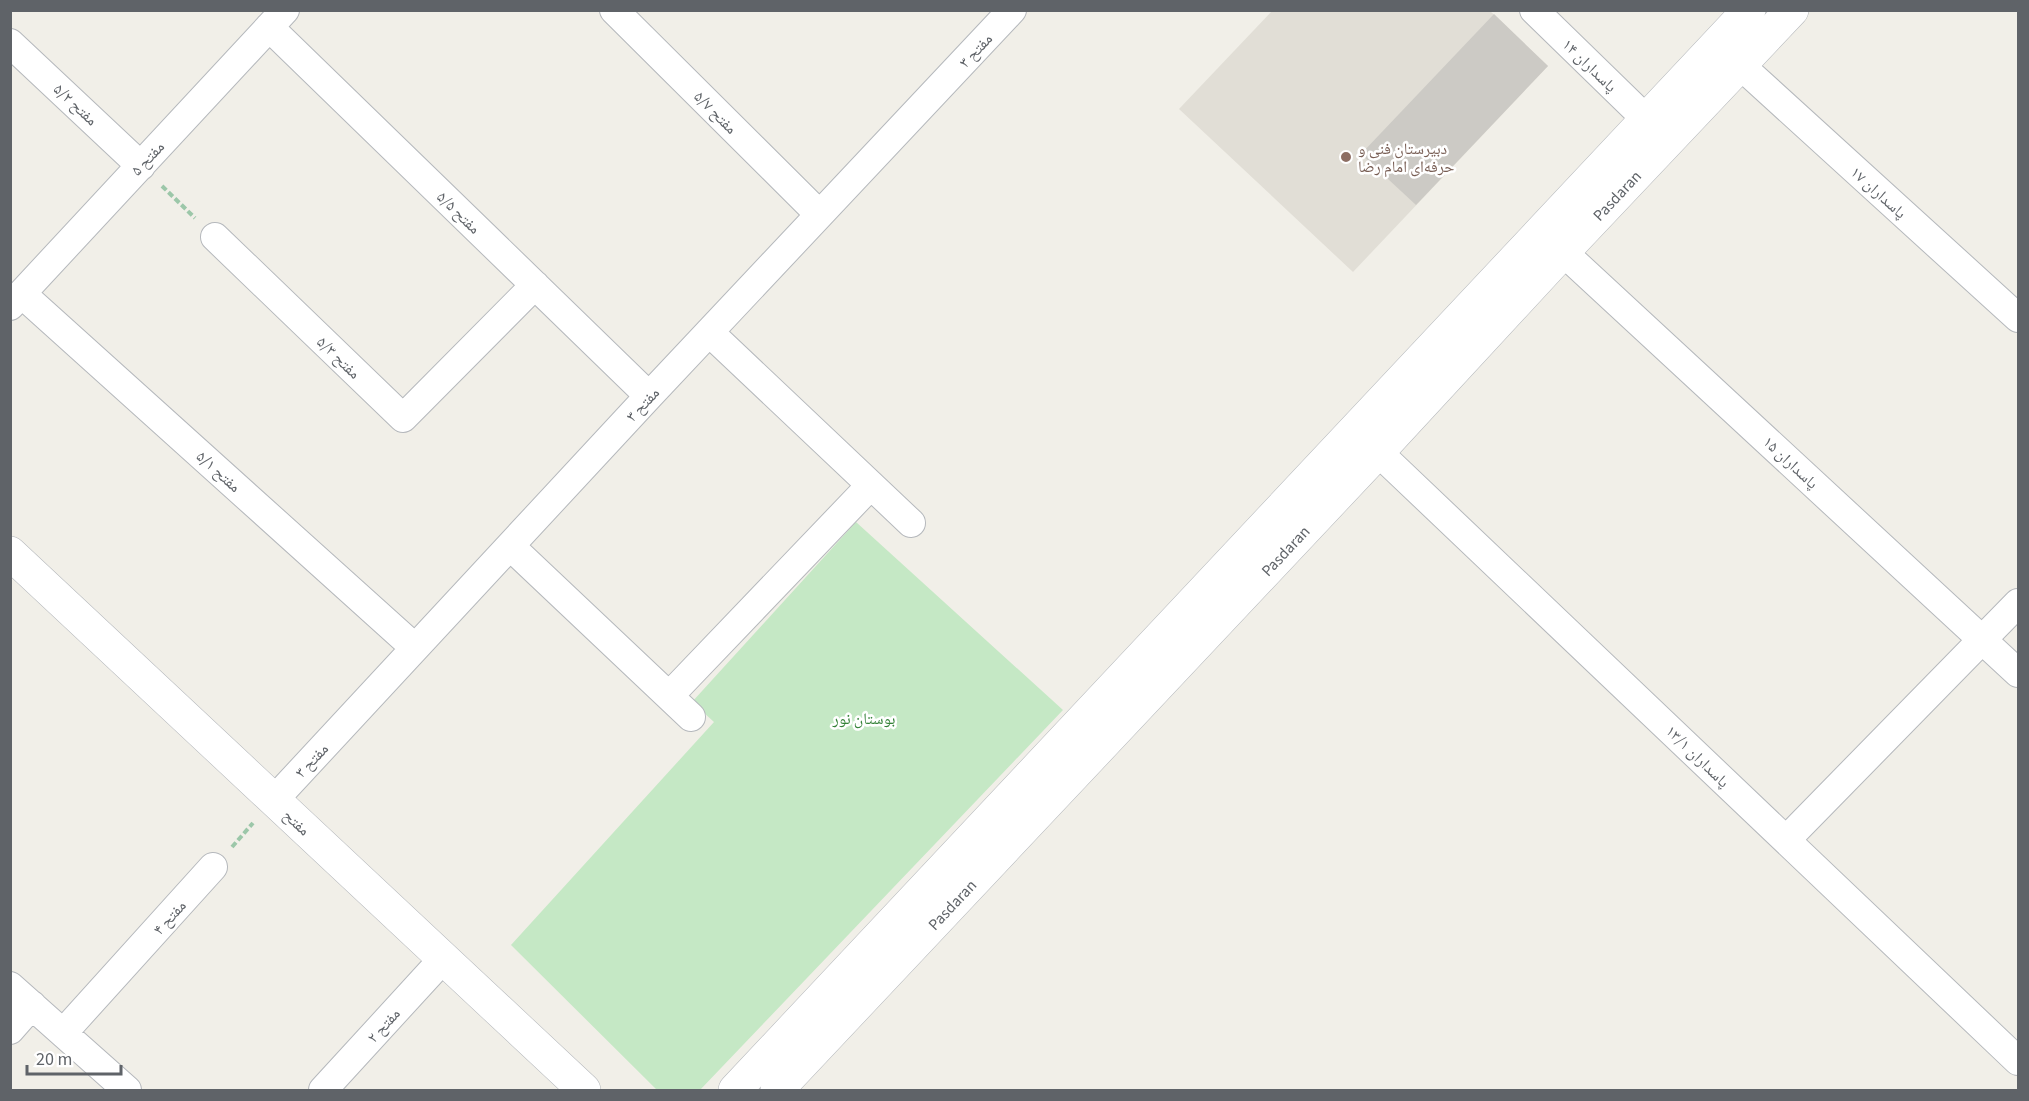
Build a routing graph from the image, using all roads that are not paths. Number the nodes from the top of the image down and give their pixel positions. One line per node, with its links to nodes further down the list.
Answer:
1 (614, 10): 11 (street, مفتح ۵/۷)
2 (1534, 10): 9 (street, پاسداران ۱۴)
3 (1749, 10): 9 (street, Pasdaran)
4 (1792, 10): 8 (street, Pasdaran)
5 (1008, 12): 11 (street, مفتح ۳)
6 (277, 19): 10 (street, مفتح ۵); 14 (street, مفتح ۵/۵)
7 (10, 43): 10 (street, مفتح ۵/۲)
8 (1740, 65): 13 (street, Pasdaran); 16 (street, پاسداران ۱۷)
9 (1647, 120): 43 (street, Pasdaran)
10 (141, 166): 15 (street, مفتح ۵)
11 (819, 214): 17 (street, مفتح ۳)
12 (215, 237): 14 (street, مفتح ۵/۳)
13 (1563, 252): 19 (street, Pasdaran); 25 (street, پاسداران ۱۵)
14 (535, 285): 18 (street, مفتح ۵/۵)
15 (16, 300): 26 (street, مفتح ۵/۱)
16 (2019, 318)
17 (710, 332): 18 (street, مفتح ۳); 20 (street)
18 (648, 396): 22 (street, مفتح ۳)
19 (1378, 452): 31 (street, پاسداران ۱۳/۱); 39 (street, Pasdaran)
20 (871, 485): 21 (street); 28 (street)
21 (911, 523)
22 (510, 546): 26 (street, مفتح ۳); 28 (street)
23 (10, 554): 30 (street, مفتح)
24 (2019, 603): 25 (street)
25 (1982, 640): 27 (street, پاسداران ۱۵); 31 (street)
26 (415, 648): 30 (street, مفتح ۳)
27 (2019, 673)
28 (669, 696): 29 (street)
29 (691, 717)
30 (274, 800): 33 (street, مفتح)
31 (1786, 840): 38 (street, پاسداران ۱۳/۱)
32 (213, 867): 37 (street, مفتح ۴)
33 (443, 959): 41 (street, مفتح ۲); 42 (street, مفتح)
34 (10, 986): 35 (street)
35 (32, 1005): 36 (street); 37 (street)
36 (10, 1030)
37 (63, 1033): 40 (street)
38 (2019, 1061)
39 (789, 1086)
40 (127, 1090)
41 (323, 1090)
42 (584, 1090)
43 (735, 1090)

